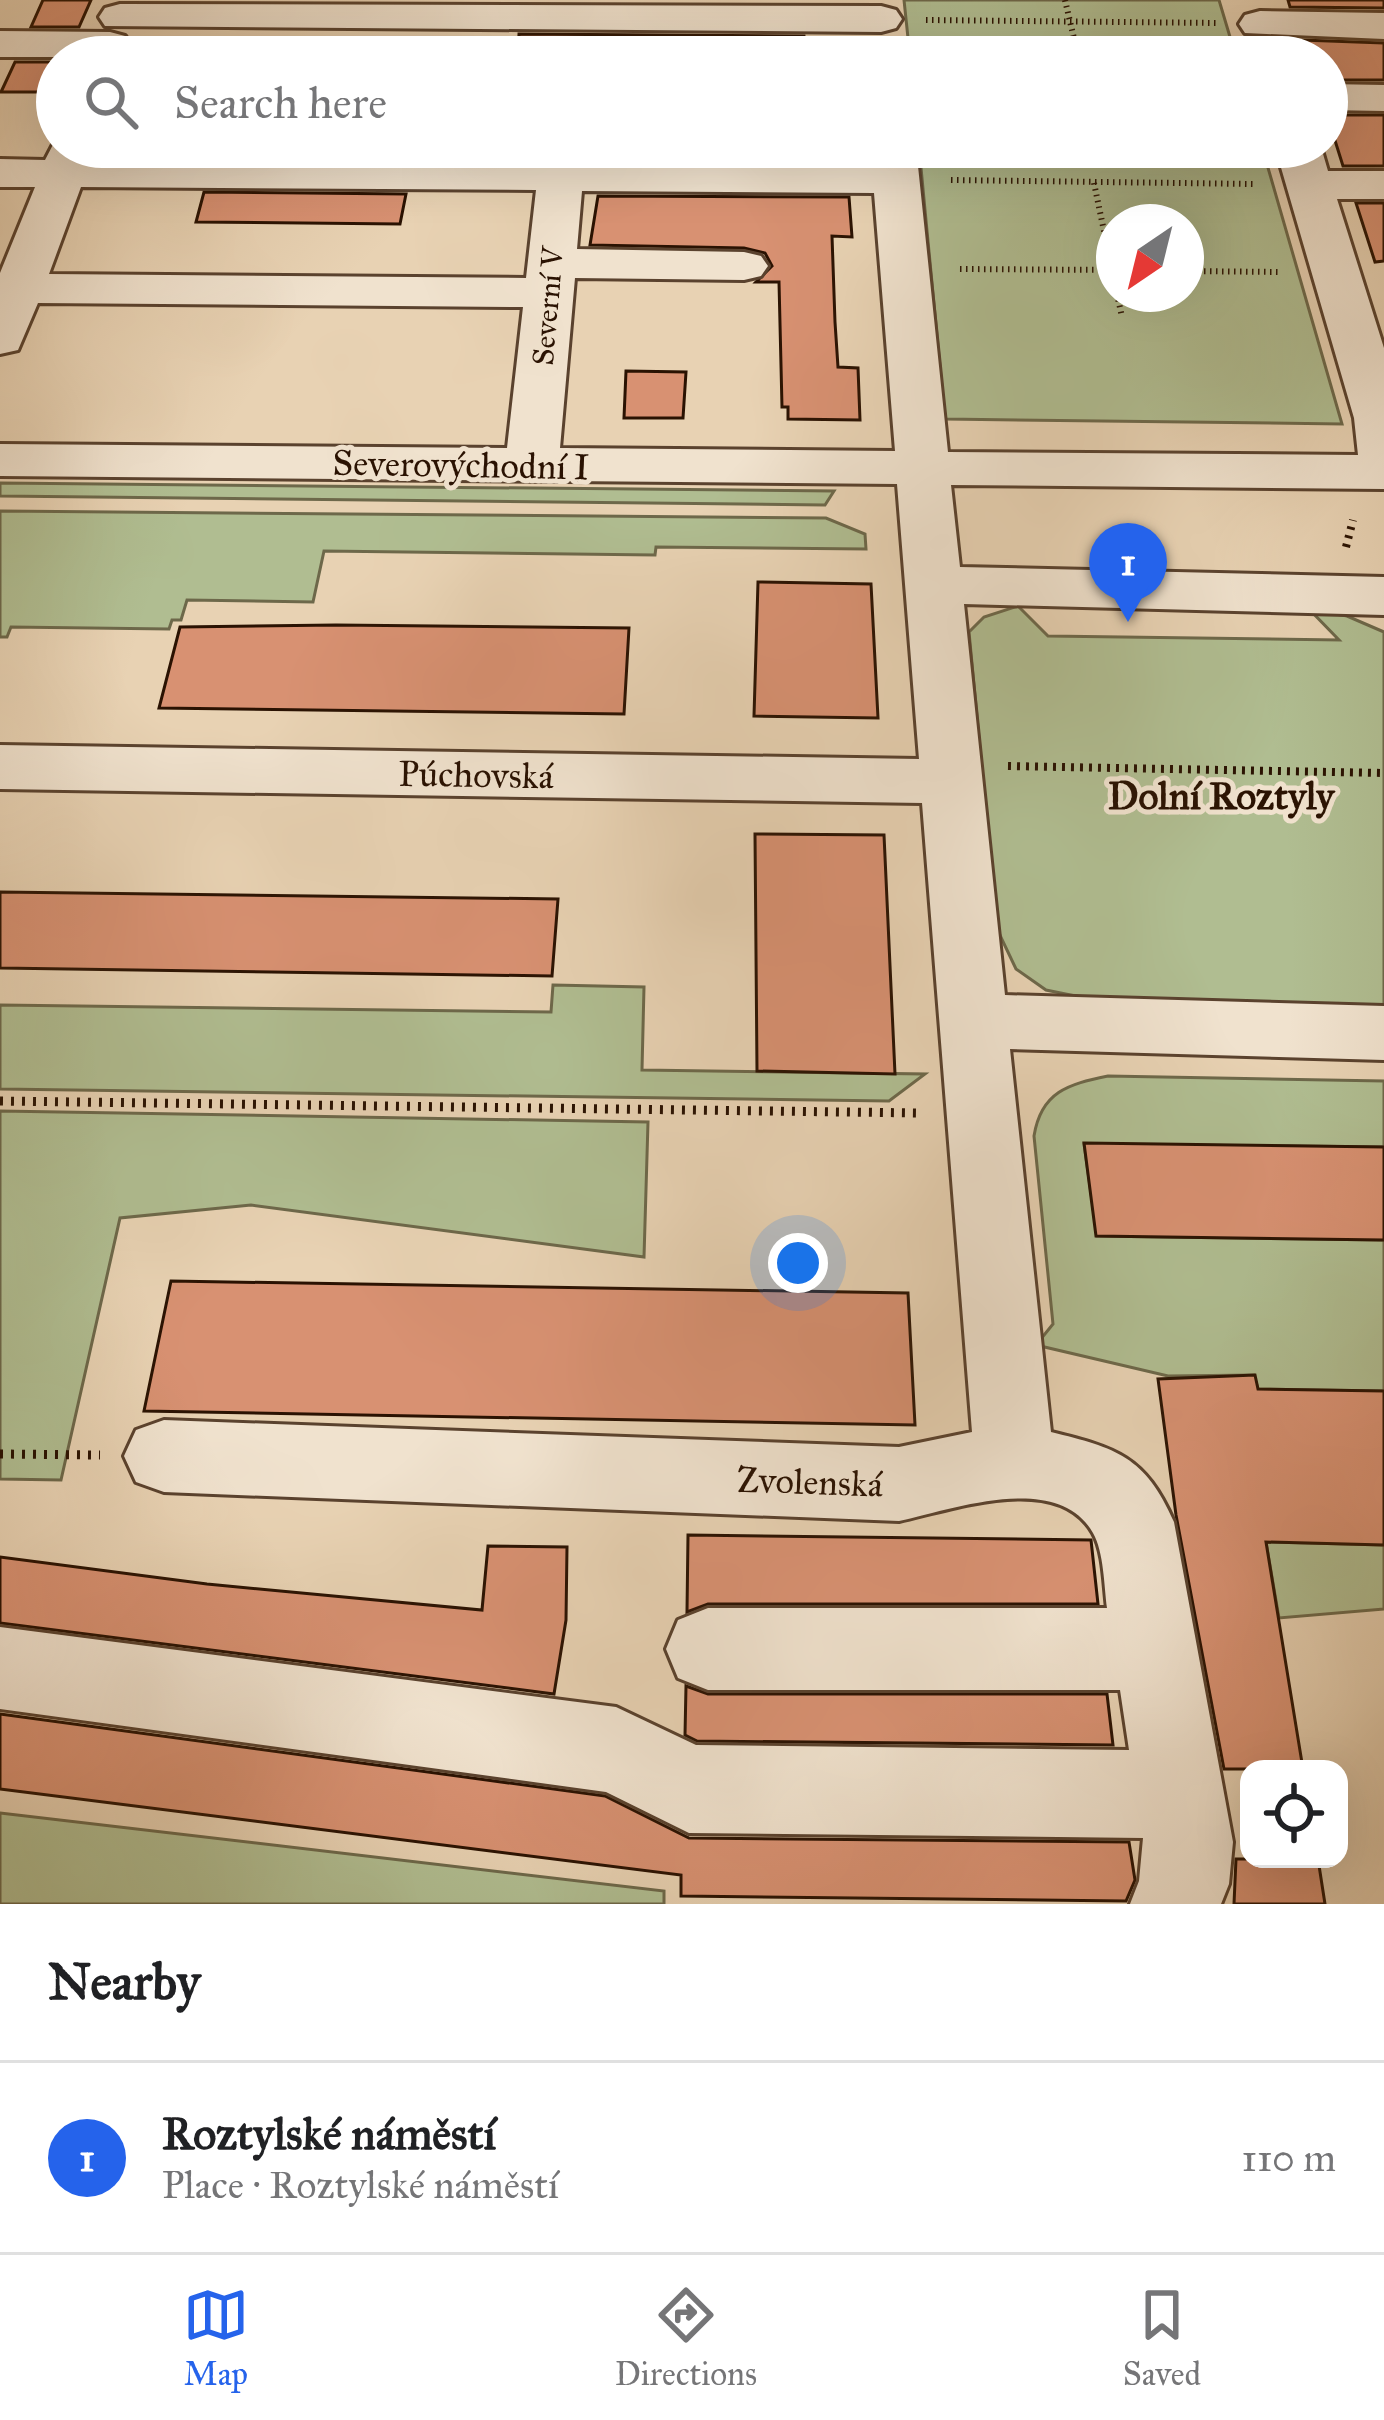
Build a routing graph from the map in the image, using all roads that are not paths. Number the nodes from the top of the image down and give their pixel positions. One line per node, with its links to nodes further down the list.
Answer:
1 (576, 26): 2 (street); 5 (street)
2 (882, 26)
3 (1384, 26): 4 (street)
4 (1261, 27)
5 (116, 30): 6 (street)
6 (66, 36)
7 (36, 40): 8 (street)
8 (0, 44)
9 (1348, 97): 10 (street)
10 (1384, 98)
11 (36, 166): 17 (street)
12 (64, 168): 21 (street)
13 (560, 168): 20 (street, Severní V)
14 (894, 168): 26 (street)
15 (1304, 168): 23 (street)
16 (1312, 168): 18 (street)
17 (0, 172)
18 (1384, 185)
19 (744, 266): 20 (street)
20 (550, 278): 21 (street); 25 (street, Severní V)
21 (10, 288): 22 (street)
22 (0, 339)
23 (1384, 455)
24 (0, 460): 25 (street, Severovýchodní I)
25 (532, 464): 26 (street, Severovýchodní I)
26 (922, 468): 27 (street, Severovýchodní I); 28 (street)
27 (1384, 472)
28 (934, 585): 29 (street); 31 (street)
29 (1384, 596)
30 (0, 767): 31 (street, Púchovská)
31 (950, 773): 32 (street)
32 (974, 1021): 33 (street); 35 (street)
33 (1384, 1033)
34 (164, 1456): 35 (street, Zvolenská)
35 (1014, 1459): 37 (street)
36 (708, 1649): 37 (street)
37 (1156, 1649): 39 (street)
38 (0, 1668): 39 (street)
39 (1180, 1794): 40 (street)
40 (1175, 1904)

